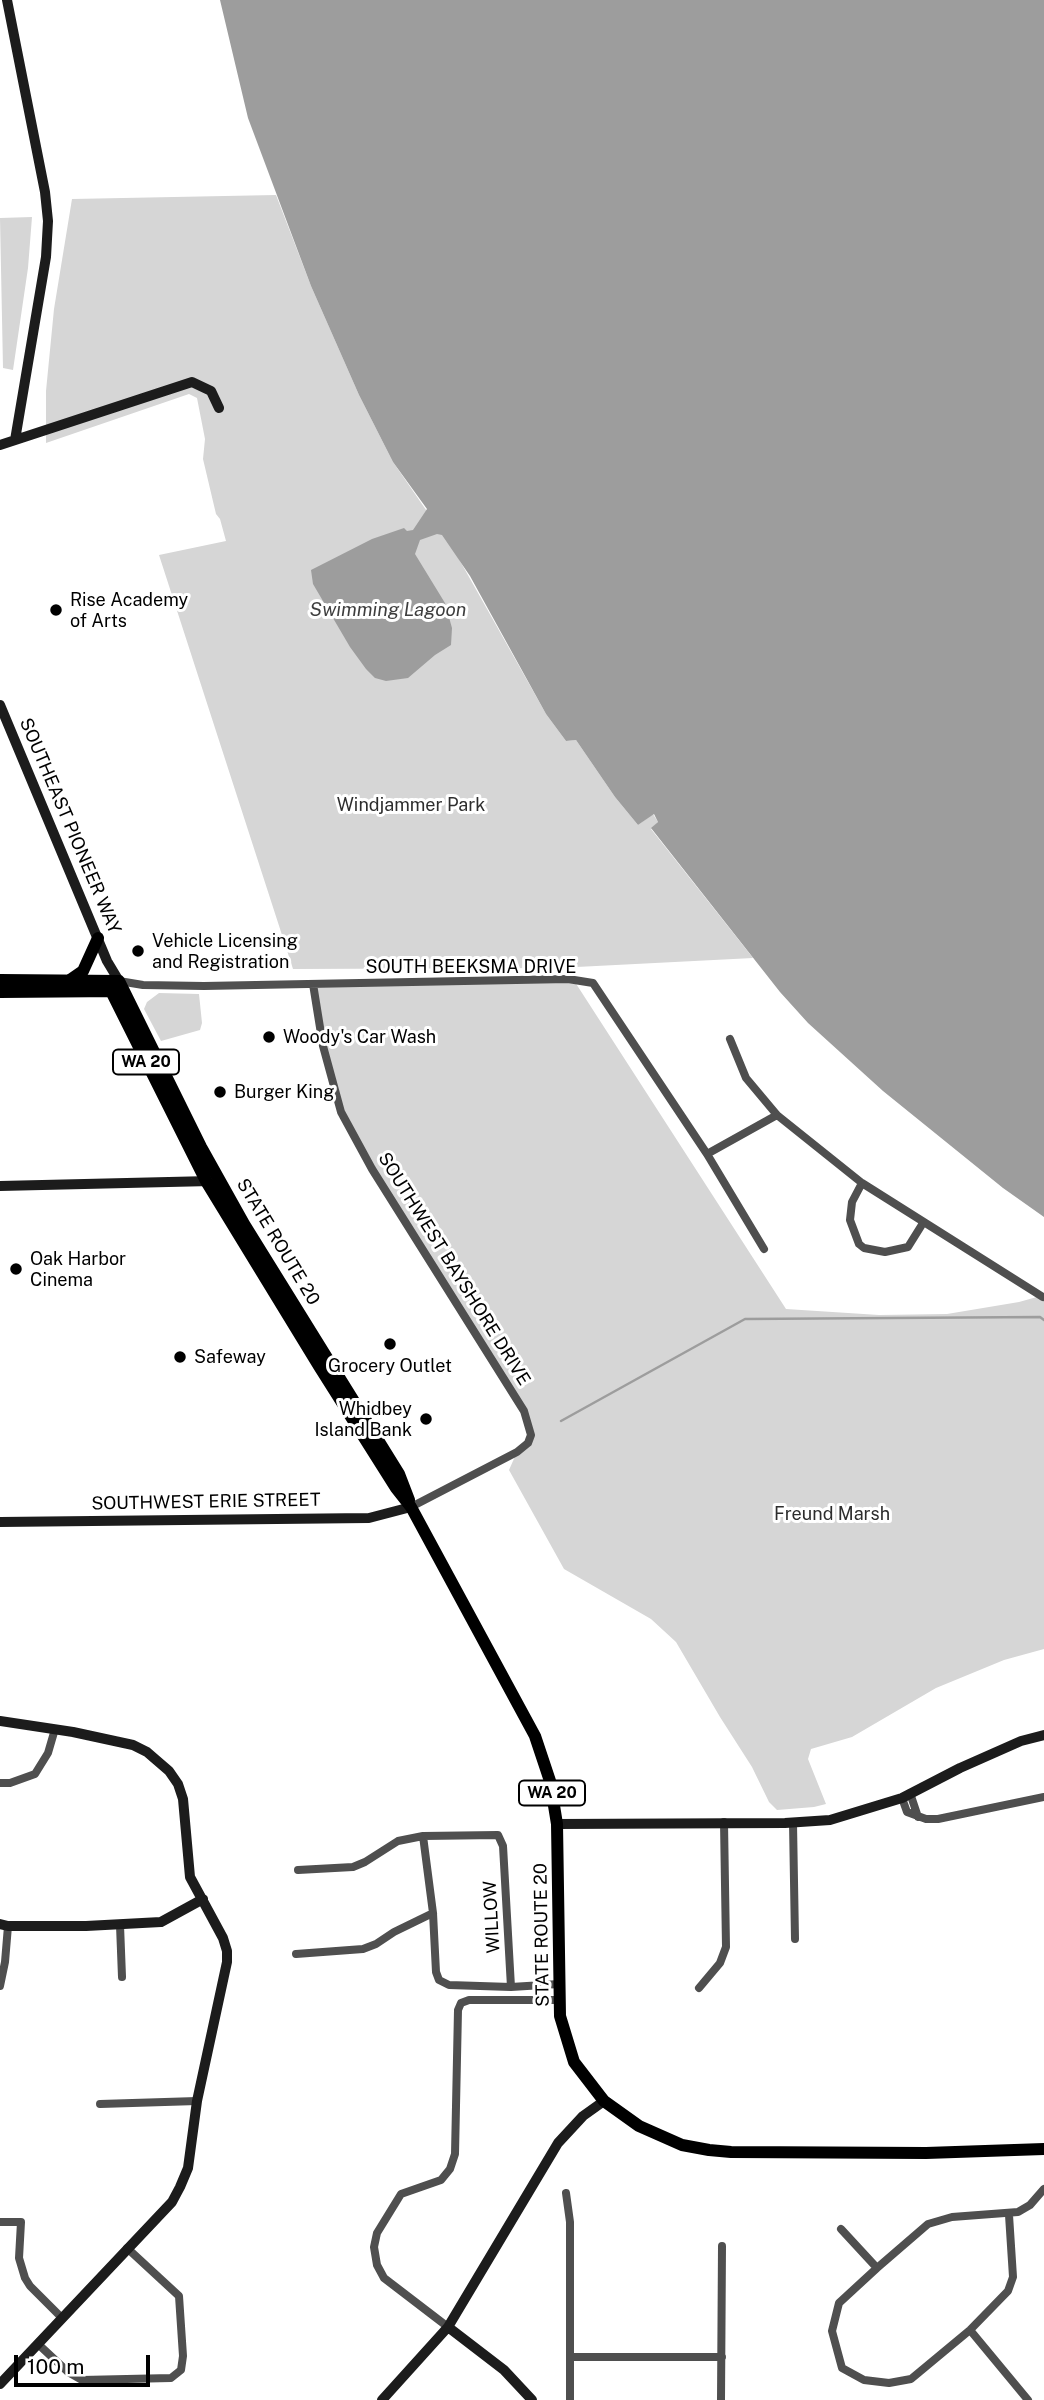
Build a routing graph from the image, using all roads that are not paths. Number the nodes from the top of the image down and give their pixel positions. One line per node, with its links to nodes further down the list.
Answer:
1 (7, 0): 3 (street)
2 (219, 408): 3 (street)
3 (15, 440): 4 (street)
4 (0, 445)
5 (0, 705): 6 (street, SOUTHEAST PIONEER WAY)
6 (98, 938): 8 (main road); 10 (street, SOUTHEAST PIONEER WAY)
7 (0, 980): 8 (main road)
8 (70, 980): 10 (main road)
9 (313, 984): 10 (street, SOUTH BEEKSMA DRIVE); 14 (street, SOUTH BEEKSMA DRIVE); 22 (street, SOUTHWEST BAYSHORE DRIVE)
10 (115, 986): 11 (main road); 15 (main road, WA 20); 18 (main road, STATE ROUTE 20 / WA 20)
11 (0, 992)
12 (730, 1039): 13 (street)
13 (777, 1115): 14 (street); 16 (street)
14 (707, 1154): 20 (street)
15 (206, 1181): 17 (street); 18 (street); 22 (main road, STATE ROUTE 20 / WA 20)
16 (862, 1183): 19 (street); 19 (street)
17 (0, 1186)
18 (223, 1186): 22 (main road, STATE ROUTE 20 / WA 20)
19 (923, 1223): 21 (street)
20 (764, 1248)
21 (1043, 1297)
22 (411, 1507): 23 (street, SOUTHWEST ERIE STREET); 32 (main road, STATE ROUTE 20 / WA 20)
23 (0, 1522)
24 (0, 1721): 25 (street)
25 (55, 1730): 27 (street); 35 (street)
26 (1044, 1735): 28 (street)
27 (0, 1783)
28 (906, 1796): 29 (street); 31 (street)
29 (1044, 1797)
30 (724, 1822): 31 (street); 32 (street); 45 (street)
31 (793, 1823): 39 (street)
32 (558, 1824): 42 (main road, STATE ROUTE 20 / WA 20)
33 (423, 1836): 34 (street); 36 (street); 44 (street, WILLOW)
34 (298, 1870)
35 (202, 1899): 38 (street); 47 (street)
36 (433, 1913): 40 (street); 44 (street)
37 (4, 1925): 38 (street); 43 (street)
38 (120, 1925): 41 (street)
39 (795, 1939)
40 (296, 1954)
41 (122, 1977)
42 (559, 1984): 44 (street); 46 (main road, STATE ROUTE 20 / WA 20)
43 (0, 1986)
44 (511, 1987)
45 (699, 1988)
46 (559, 2000): 48 (main road, STATE ROUTE 20 / WA 20); 60 (street)
47 (197, 2101): 49 (street); 57 (street)
48 (604, 2101): 50 (main road, STATE ROUTE 20 / WA 20); 60 (street)
49 (100, 2104)
50 (1044, 2149)
51 (1044, 2189): 53 (street)
52 (566, 2193): 63 (street)
53 (1009, 2215): 58 (street); 61 (street)
54 (0, 2222): 59 (street)
55 (841, 2229): 58 (street)
56 (722, 2246): 64 (street)
57 (127, 2248): 59 (street); 62 (street)
58 (877, 2268): 61 (street)
59 (62, 2318): 62 (street)
60 (448, 2327): 66 (street); 67 (street)
61 (970, 2330): 70 (street)
62 (38, 2344): 65 (street)
63 (570, 2357): 64 (street); 68 (street)
64 (722, 2357): 69 (street)
65 (0, 2385)
66 (382, 2400)
67 (532, 2400)
68 (570, 2400)
69 (721, 2400)
70 (1028, 2400)

